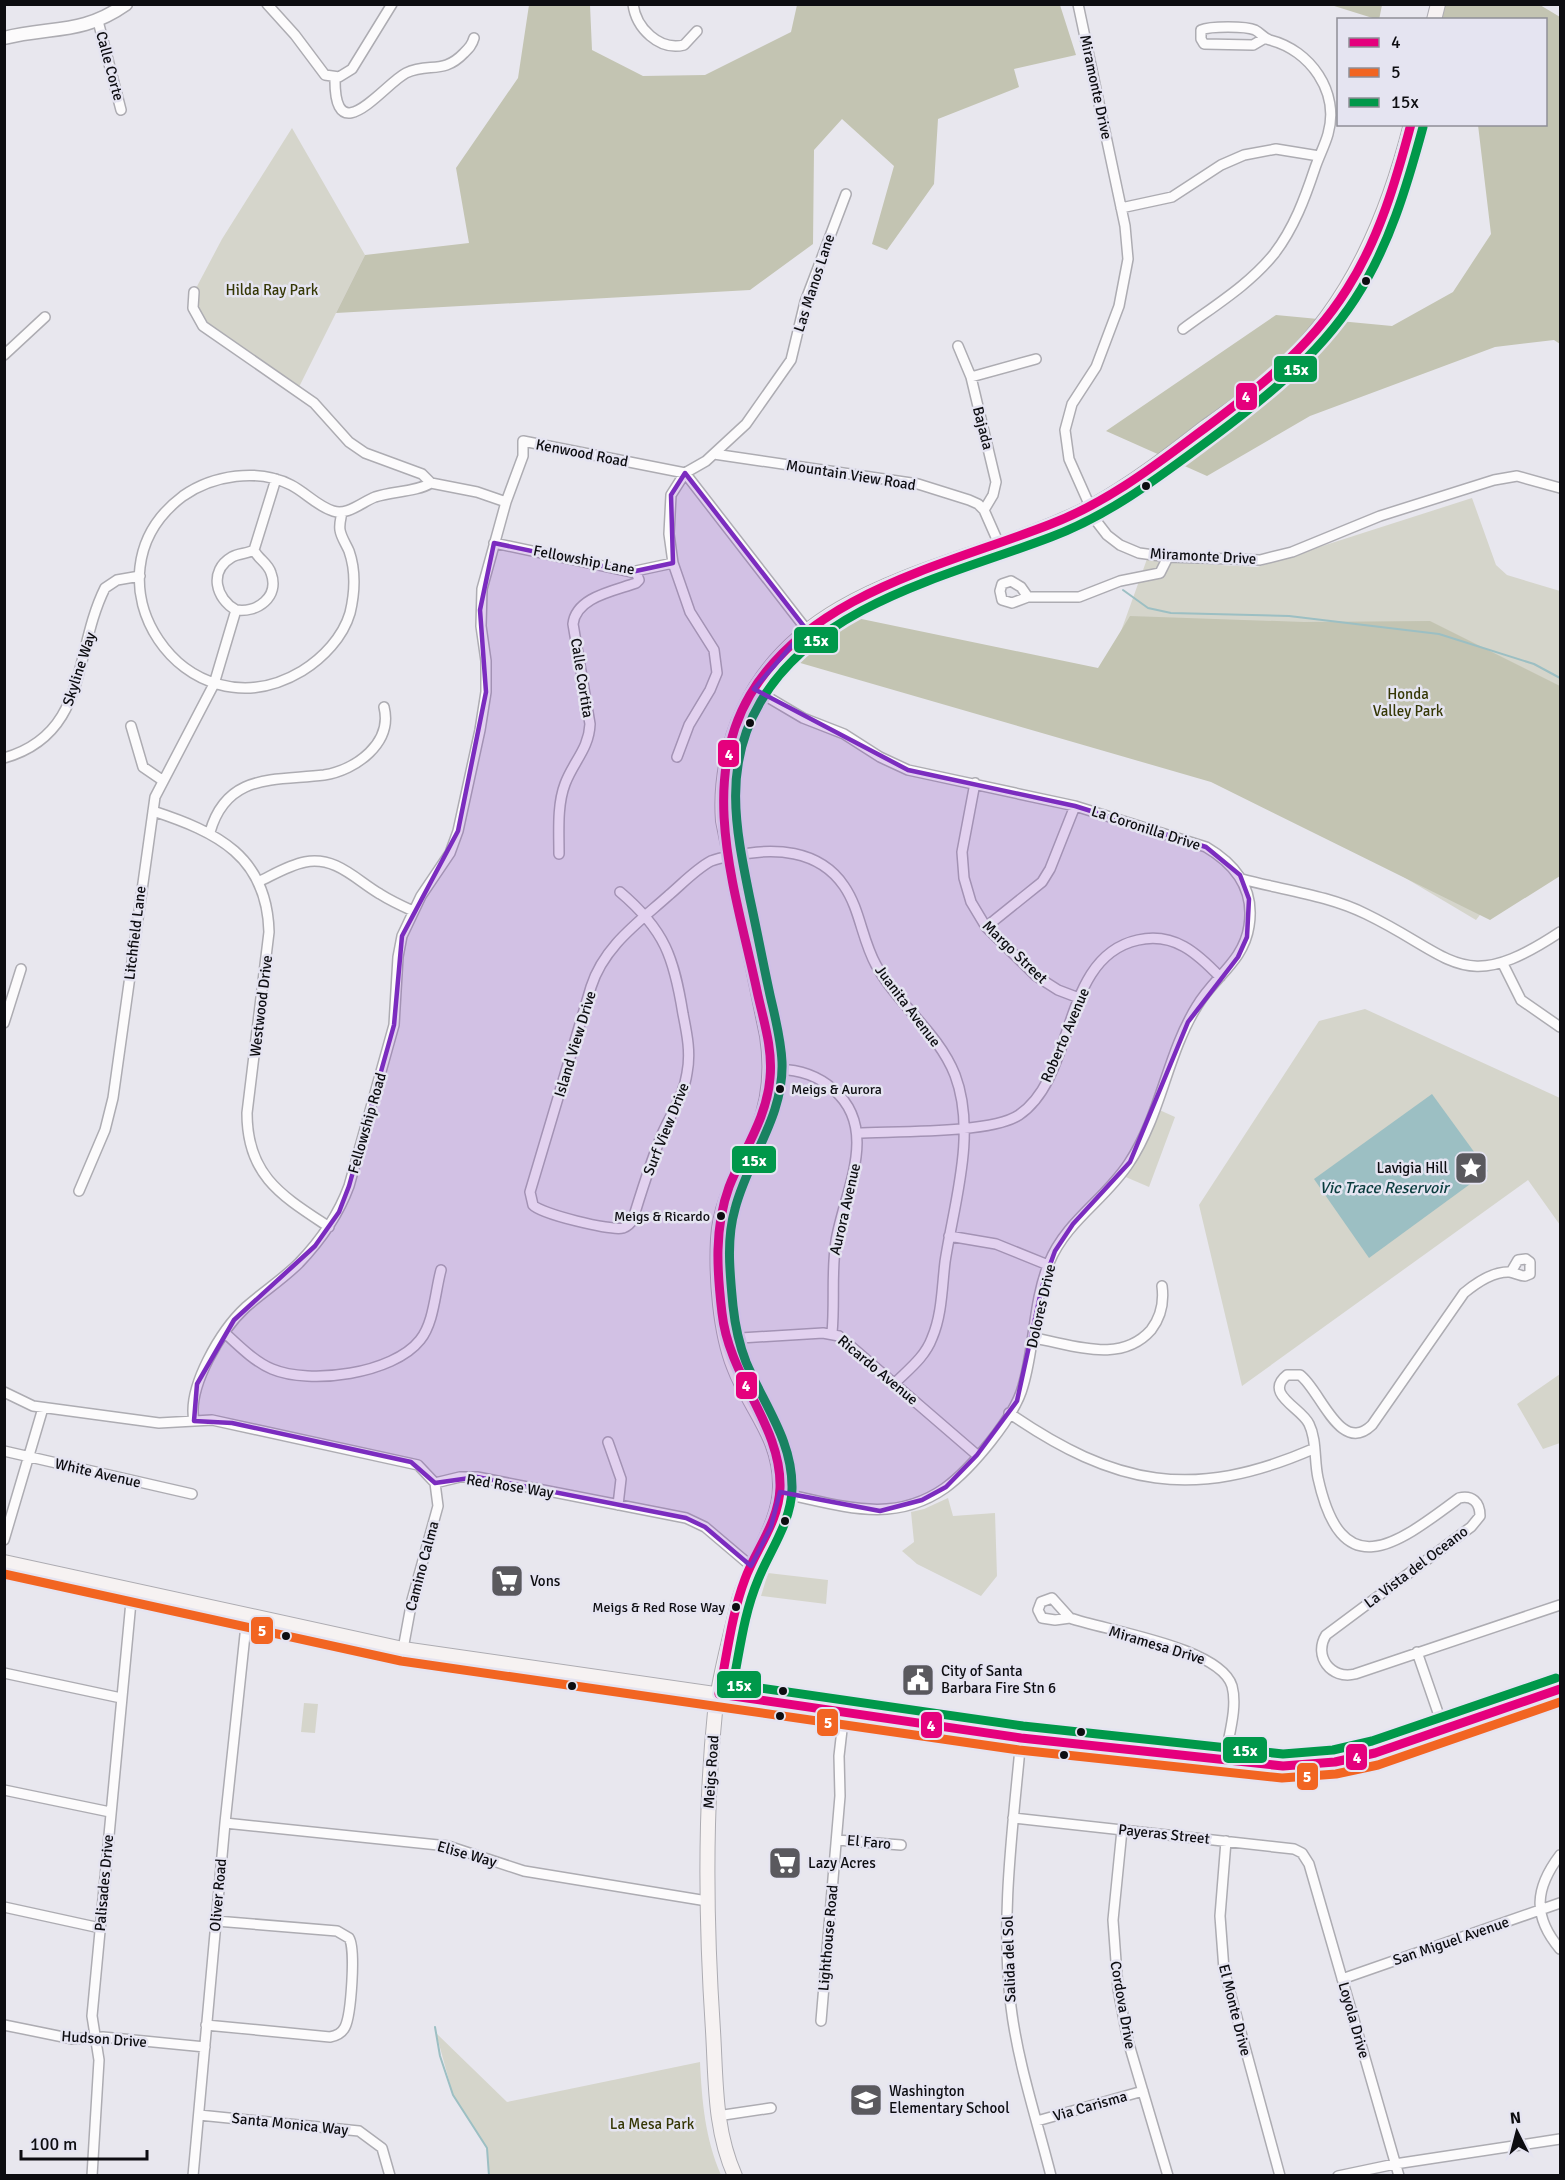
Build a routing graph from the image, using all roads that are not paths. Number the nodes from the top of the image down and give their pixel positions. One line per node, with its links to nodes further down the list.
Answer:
1 (126, 4): 6 (street)
2 (267, 4): 11 (street)
3 (392, 4): 11 (street)
4 (633, 4): 7 (street)
5 (1078, 4): 16 (street, Miramonte Drive)
6 (98, 21): 8 (street); 12 (street, Calle Corte)
7 (697, 31)
8 (4, 38)
9 (474, 38): 11 (street)
10 (1265, 38): 10 (street); 14 (street)
11 (335, 78)
12 (121, 110)
13 (1410, 126): 30 (main road, Meigs Road)
14 (1319, 156): 16 (street); 19 (street)
15 (846, 194): 24 (street, Las Manos Lane)
16 (1121, 208): 30 (street, Miramonte Drive)
17 (194, 292): 27 (street)
18 (45, 317): 21 (street)
19 (1183, 329)
20 (958, 346): 23 (street, Bajada)
21 (4, 355)
22 (1035, 359): 23 (street)
23 (971, 376): 31 (street, Bajada)
24 (714, 454): 25 (street, Las Manos Lane); 31 (street, Mountain View Road)
25 (685, 473): 29 (street, Kenwood Road); 37 (street); 42 (street)
26 (276, 479): 32 (street); 35 (street); 39 (street)
27 (431, 483): 29 (street); 32 (street)
28 (1560, 488): 36 (street, Miramonte Drive)
29 (506, 502): 33 (street, Fellowship Road)
30 (1091, 507): 34 (main road, Meigs Road); 36 (street, Miramonte Drive)
31 (984, 510): 34 (street)
32 (342, 512): 43 (street)
33 (494, 543): 38 (street, Fellowship Lane); 59 (street, Fellowship Road)
34 (999, 544): 42 (main road, Meigs Road)
35 (254, 550): 41 (street); 41 (street)
36 (1168, 557): 40 (street)
37 (673, 562): 38 (street, Fellowship Lane); 48 (street)
38 (636, 572): 54 (street, Calle Cortita)
39 (140, 576): 43 (street); 47 (street, Skyline Way)
40 (1028, 597)
41 (236, 610): 43 (street, Litchfield Lane)
42 (806, 628): 44 (main road, Meigs Road)
43 (214, 684): 49 (street, Litchfield Lane)
44 (754, 689): 50 (street, La Coronilla Drive); 55 (main road, Meigs Road)
45 (384, 707): 53 (street)
46 (131, 726): 49 (street)
47 (4, 758)
48 (677, 758)
49 (162, 780): 52 (street, Litchfield Lane)
50 (975, 783): 51 (street, La Coronilla Drive); 61 (street, Margo Street)
51 (1075, 806): 56 (street, La Coronilla Drive); 61 (street)
52 (153, 811): 53 (street, Westwood Drive); 72 (street, Litchfield Lane)
53 (210, 832): 57 (street, Westwood Drive)
54 (559, 854)
55 (729, 857): 60 (street, Island View Drive); 69 (main road, Meigs Road); 70 (street, Juanita Avenue)
56 (1242, 879): 63 (street, La Coronilla Drive); 65 (street, Dolores Drive)
57 (258, 882): 59 (street); 73 (street, Westwood Drive)
58 (620, 892): 60 (street, Surf View Drive)
59 (413, 911): 73 (street, Fellowship Road)
60 (646, 916): 74 (street, Surf View Drive); 74 (street, Island View Drive)
61 (986, 927): 66 (street, Margo Street)
62 (1560, 932): 63 (street, La Coronilla Drive)
63 (1503, 964): 68 (street)
64 (21, 969): 67 (street)
65 (1220, 977): 66 (street, Roberto Avenue); 76 (street, Dolores Drive)
66 (1079, 998): 70 (street, Roberto Avenue)
67 (4, 1023)
68 (1560, 1027)
69 (770, 1070): 71 (street, Aurora Avenue); 83 (main road, Meigs Road)
70 (963, 1127): 71 (street, Roberto Avenue); 75 (street, Juanita Avenue)
71 (857, 1133): 81 (street, Aurora Avenue)
72 (79, 1191)
73 (329, 1227): 80 (street, Fellowship Road)
74 (615, 1228)
75 (949, 1236): 76 (street); 84 (street, Juanita Avenue)
76 (1048, 1265): 82 (street, Dolores Drive)
77 (441, 1270): 80 (street)
78 (1511, 1272): 90 (street)
79 (1162, 1286): 82 (street)
80 (225, 1333): 88 (street, Fellowship Road)
81 (832, 1333): 83 (street, Ricardo Avenue); 84 (street, Ricardo Avenue)
82 (1033, 1338): 87 (street, Dolores Drive)
83 (725, 1340): 95 (main road, Meigs Road)
84 (895, 1383): 92 (street, Ricardo Avenue)
85 (4, 1392): 86 (street)
86 (43, 1408): 88 (street); 93 (street)
87 (1009, 1413): 90 (street); 92 (street, Dolores Drive)
88 (194, 1421): 94 (street)
89 (608, 1443): 97 (street)
90 (1313, 1449): 106 (street, La Vista del Oceano)
91 (4, 1451): 93 (street, White Avenue)
92 (977, 1455): 95 (street, Dolores Drive)
93 (30, 1456): 96 (street, White Avenue); 98 (street)
94 (435, 1483): 97 (street, Red Rose Way); 105 (street, Camino Calma)
95 (780, 1493): 100 (main road, Meigs Road)
96 (192, 1494)
97 (618, 1505): 100 (street, Red Rose Way)
98 (4, 1540)
99 (4, 1562): 101 (main road)
100 (751, 1566): 109 (main road, Meigs Road)
101 (132, 1591): 103 (main road); 110 (street, Palisades Drive)
102 (1560, 1605): 106 (street, La Vista del Oceano)
103 (247, 1616): 105 (main road); 118 (street, Oliver Road)
104 (1070, 1618): 114 (street, Miramesa Drive)
105 (403, 1649): 109 (main road)
106 (1417, 1652): 112 (street)
107 (4, 1673): 110 (street)
108 (1560, 1689): 112 (main road)
109 (719, 1694): 111 (main road); 125 (main road, Meigs Road)
110 (121, 1698): 116 (street, Palisades Drive)
111 (844, 1712): 113 (main road); 120 (street, Lighthouse Road)
112 (1444, 1730): 114 (main road)
113 (1021, 1738): 114 (main road); 117 (street, Salida del Sol)
114 (1225, 1759)
115 (4, 1790): 116 (street)
116 (110, 1812): 130 (street, Palisades Drive)
117 (1013, 1818): 119 (street, Payeras Street); 142 (street, Salida del Sol)
118 (225, 1823): 125 (street, Elise Way); 129 (street, Oliver Road)
119 (1122, 1830): 121 (street, Payeras Street); 138 (street, Cordova Drive)
120 (837, 1840): 122 (street, El Faro); 133 (street, Lighthouse Road)
121 (1226, 1841): 124 (street, Payeras Street); 151 (street, El Monte Drive)
122 (901, 1845)
123 (1560, 1854): 128 (street)
124 (1309, 1864): 132 (street, Loyola Drive)
125 (707, 1901): 141 (main road, Meigs Road)
126 (1560, 1903): 128 (street, San Miguel Avenue)
127 (4, 1907): 130 (street)
128 (1539, 1910): 131 (street); 132 (street, San Miguel Avenue)
129 (216, 1921): 135 (street, Oliver Road); 135 (street)
130 (100, 1928): 136 (street, Palisades Drive)
131 (1560, 1949)
132 (1342, 1979): 144 (street, Loyola Drive)
133 (821, 2021)
134 (4, 2025): 136 (street, Hudson Drive)
135 (206, 2025): 137 (street, Oliver Road)
136 (95, 2038): 137 (street, Hudson Drive); 145 (street, Palisades Drive)
137 (205, 2047): 140 (street, Oliver Road)
138 (1143, 2091): 142 (street, Via Carisma); 150 (street, Cordova Drive)
139 (771, 2108): 141 (street)
140 (199, 2115): 146 (street, Oliver Road); 147 (street, Santa Monica Way)
141 (717, 2116): 148 (main road, Meigs Road)
142 (1037, 2121): 149 (street, Salida del Sol)
143 (1560, 2139): 144 (street)
144 (1395, 2164): 152 (street); 153 (street, Loyola Drive)
145 (92, 2175)
146 (193, 2175)
147 (390, 2175)
148 (735, 2175)
149 (1051, 2175)
150 (1168, 2175)
151 (1280, 2175)
152 (1338, 2175)
153 (1398, 2175)

